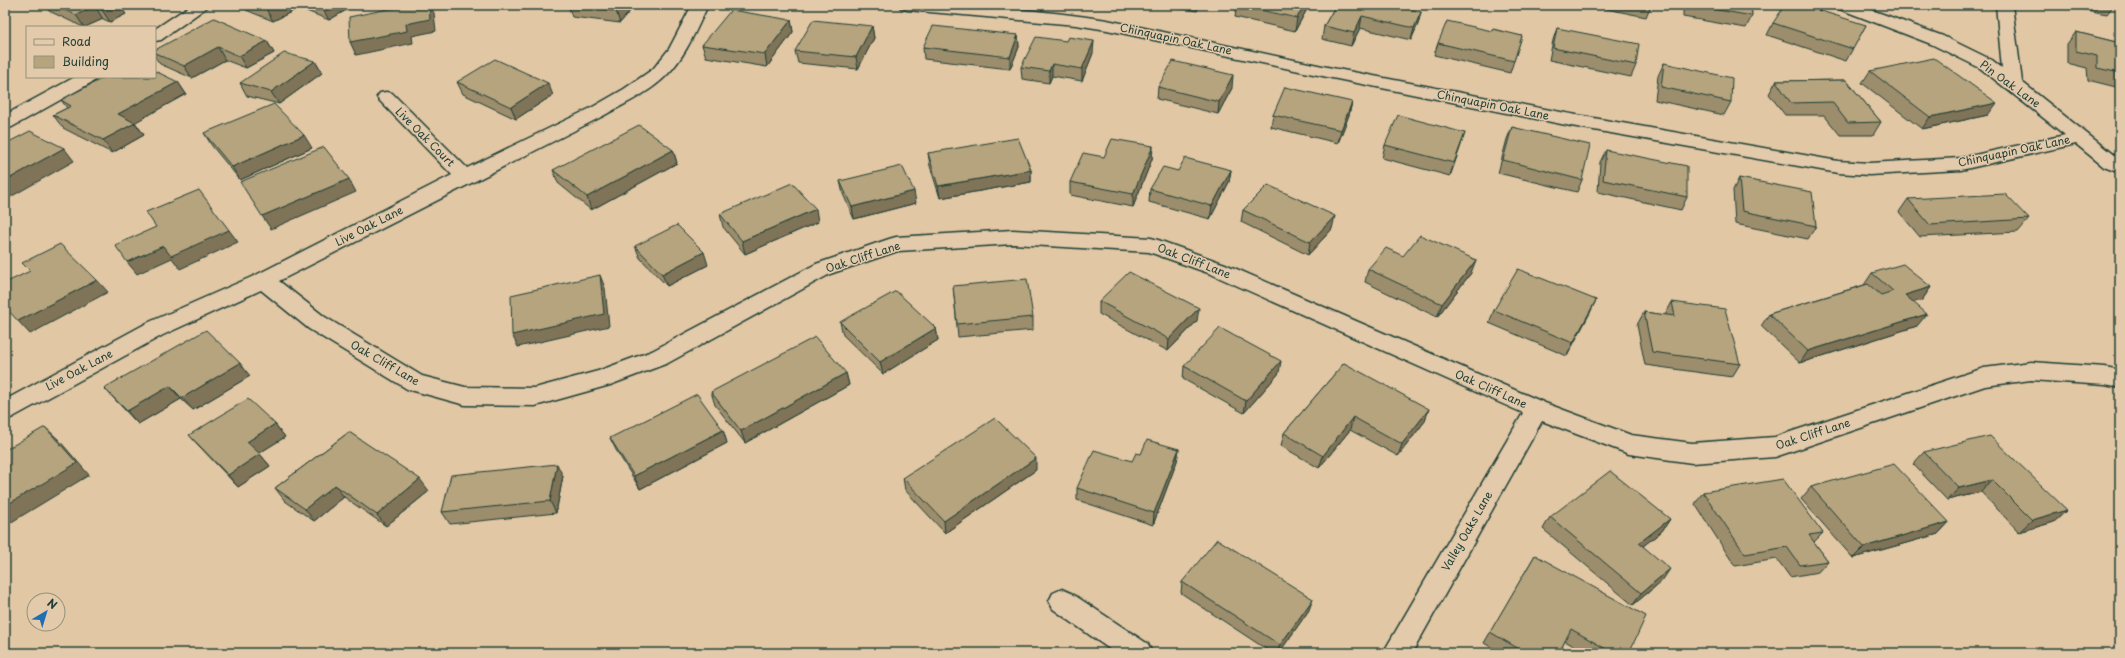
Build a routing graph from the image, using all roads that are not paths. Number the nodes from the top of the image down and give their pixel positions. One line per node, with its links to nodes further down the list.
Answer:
1 (202, 5): 6 (street)
2 (700, 5): 13 (street, Live Oak Lane)
3 (907, 5): 11 (street, Chinquapin Oak Lane)
4 (1843, 5): 8 (street, Pin Oak Lane)
5 (2004, 5): 8 (street)
6 (156, 35)
7 (86, 78): 10 (street)
8 (2013, 84): 11 (street, Pin Oak Lane)
9 (386, 96): 13 (street, Live Oak Court)
10 (5, 123)
11 (2080, 137): 12 (street, Pin Oak Lane)
12 (2120, 167)
13 (465, 176): 14 (street, Live Oak Lane)
14 (262, 280): 16 (street, Oak Cliff Lane); 17 (street, Live Oak Lane)
15 (2120, 379): 16 (street, Oak Cliff Lane)
16 (1537, 408): 20 (street, Valley Oaks Lane)
17 (5, 411)
18 (1062, 601): 19 (street)
19 (1138, 653)
20 (1397, 653)

